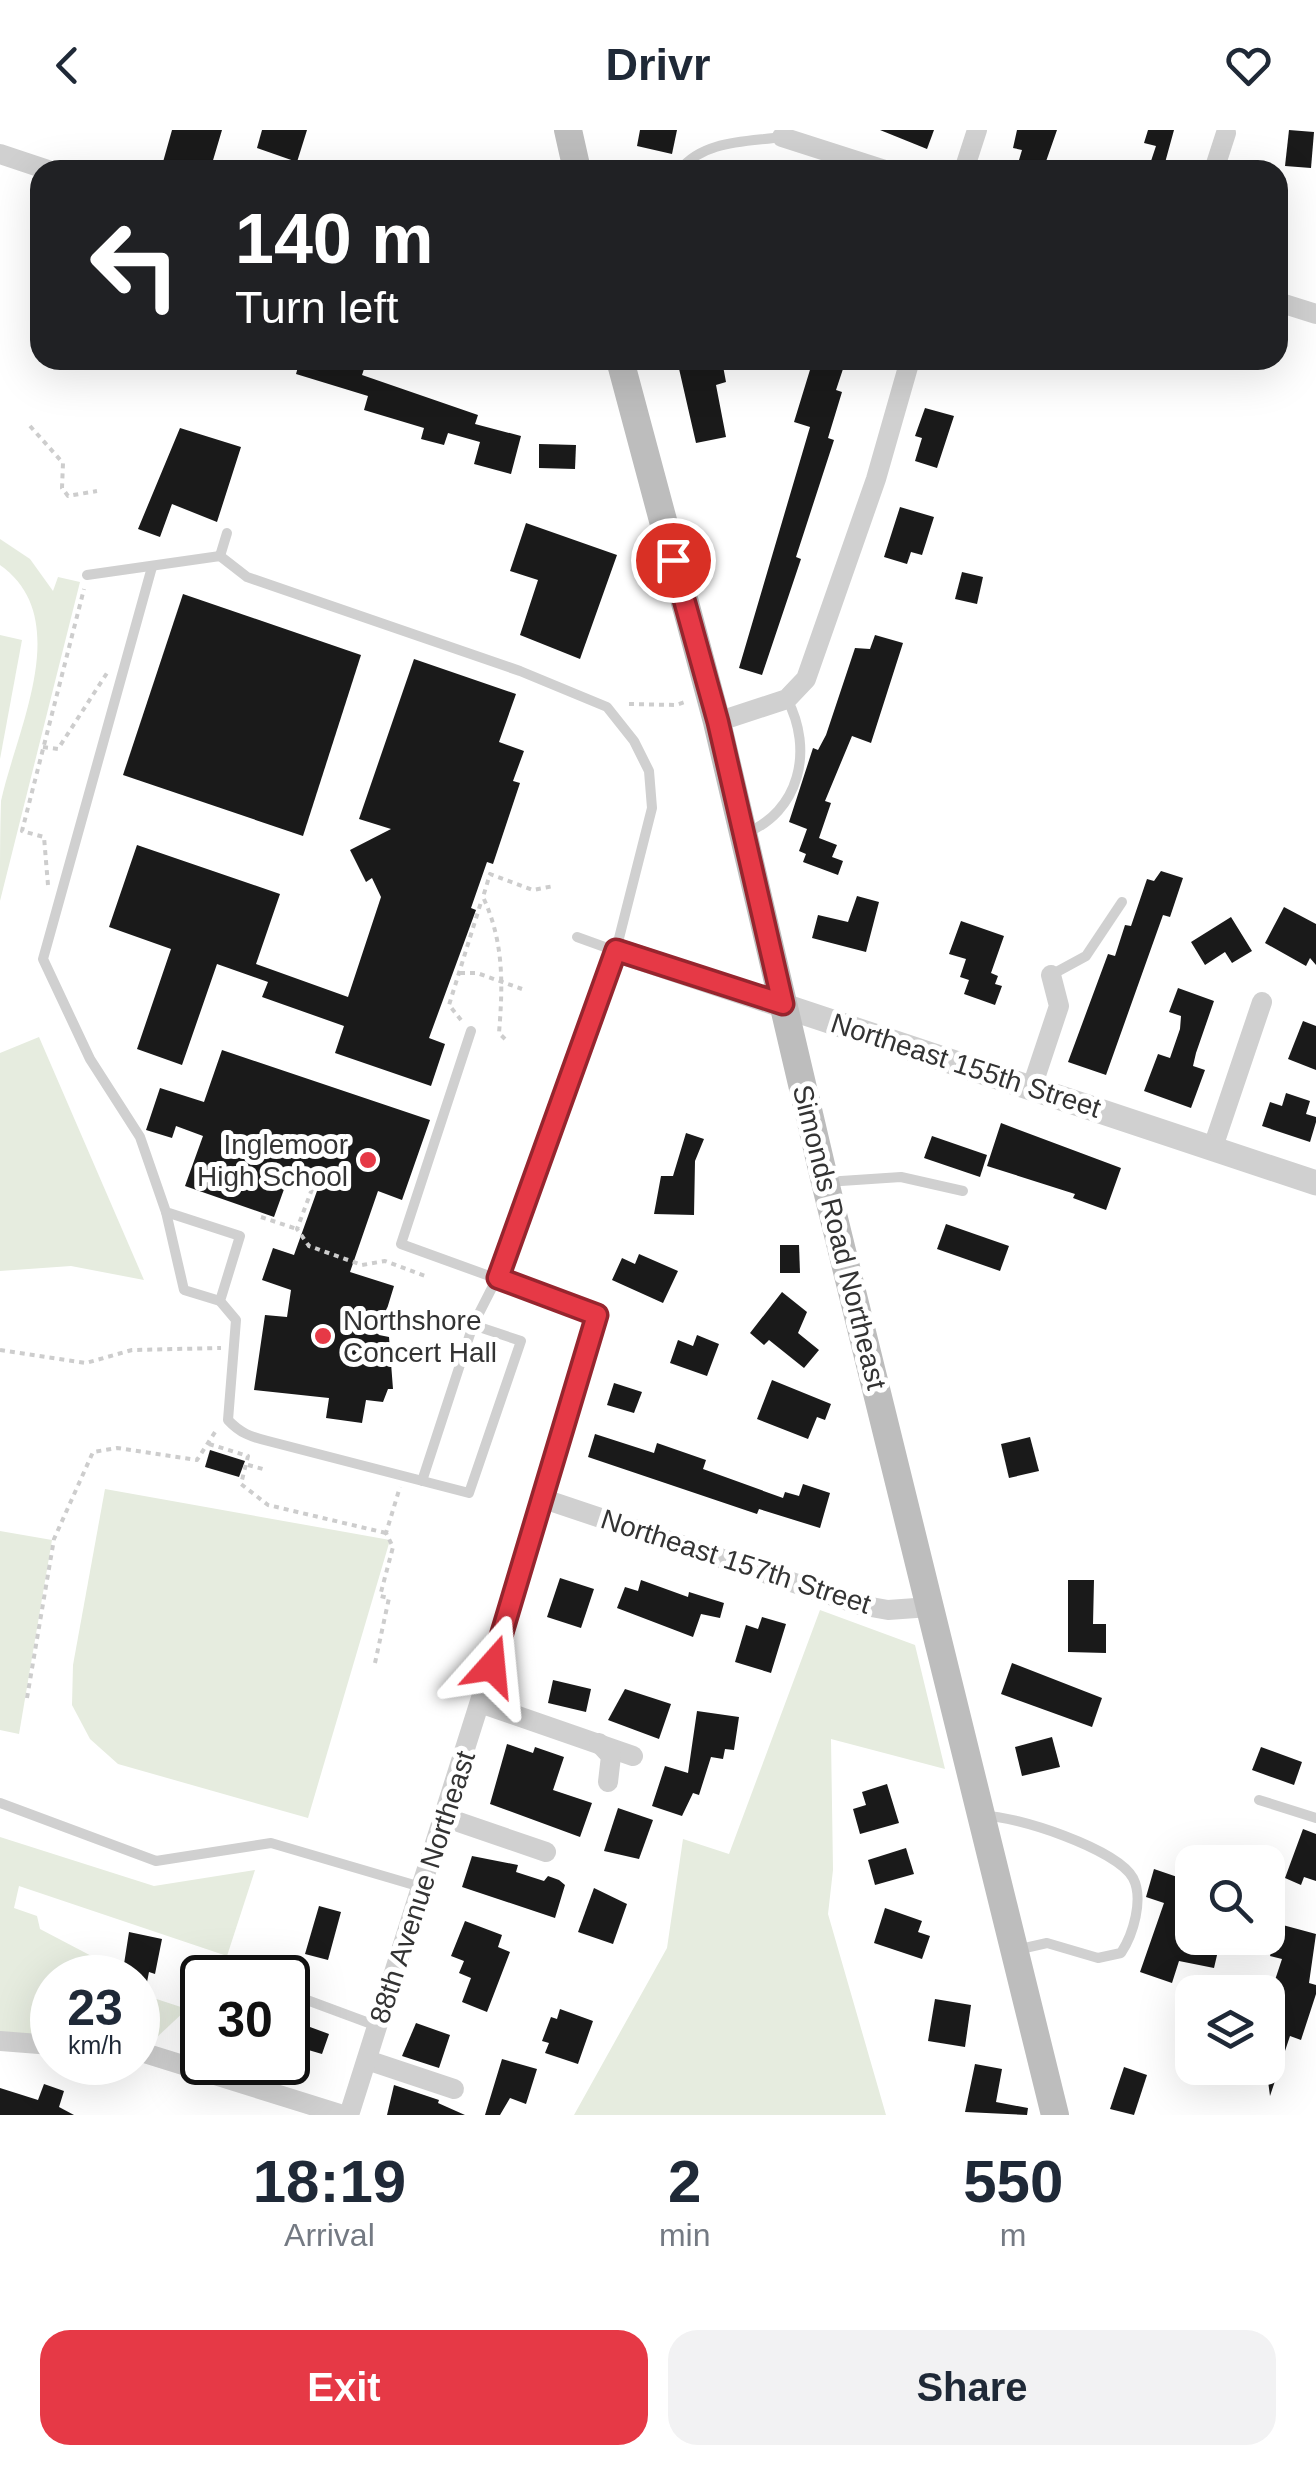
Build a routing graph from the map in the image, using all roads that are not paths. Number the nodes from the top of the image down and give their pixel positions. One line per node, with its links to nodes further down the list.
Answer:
1 (568, 130): 6 (main road)
2 (977, 130): 9 (street)
3 (1226, 133): 10 (street)
4 (782, 136): 7 (lane); 8 (street)
5 (0, 154): 11 (street)
6 (575, 160)
7 (687, 160)
8 (855, 160)
9 (967, 160)
10 (1217, 160)
11 (30, 164)
12 (1288, 305): 13 (street)
13 (1316, 314)
14 (620, 370): 21 (main road, Simonds Road Northeast)
15 (907, 370): 20 (street)
16 (228, 533): 17 (lane)
17 (220, 556): 18 (lane); 25 (lane)
18 (152, 567): 19 (lane); 35 (lane)
19 (87, 575)
20 (787, 698): 21 (street); 22 (lane)
21 (718, 722): 22 (main road, Simonds Road Northeast)
22 (744, 834): 28 (main road, Simonds Road Northeast)
23 (1122, 902): 26 (lane)
24 (576, 937): 25 (lane)
25 (616, 950): 28 (street, Northeast 155th Street); 36 (lane)
26 (1051, 975): 30 (street)
27 (1262, 1002): 31 (street)
28 (783, 1004): 30 (street, Northeast 155th Street); 32 (main road, Simonds Road Northeast)
29 (471, 1031): 36 (lane)
30 (1032, 1087): 31 (street, Northeast 155th Street)
31 (1213, 1147): 33 (street, Northeast 155th Street)
32 (825, 1182): 34 (lane); 42 (main road, Simonds Road Northeast)
33 (1316, 1182)
34 (963, 1191)
35 (166, 1212): 37 (lane); 37 (lane)
36 (498, 1278): 38 (lane); 39 (lane)
37 (220, 1301): 40 (lane)
38 (597, 1315): 41 (street, 88th Avenue Northeast)
39 (474, 1326): 40 (lane); 40 (lane)
40 (422, 1481)
41 (544, 1499): 42 (street, Northeast 157th Street); 43 (street, 88th Avenue Northeast)
42 (930, 1608): 49 (main road, Simonds Road Northeast)
43 (480, 1703): 44 (street); 50 (street, 88th Avenue Northeast)
44 (599, 1744): 45 (street); 46 (street)
45 (633, 1756)
46 (608, 1782)
47 (1259, 1800): 51 (lane)
48 (0, 1803): 53 (lane)
49 (982, 1816): 54 (main road, Simonds Road Northeast); 54 (lane)
50 (444, 1818): 52 (street); 53 (street, 88th Avenue Northeast)
51 (1316, 1818)
52 (546, 1852)
53 (422, 1888): 56 (street, 88th Avenue Northeast)
54 (1015, 1950): 63 (main road, Simonds Road Northeast)
55 (310, 2002): 56 (lane)
56 (378, 2026): 60 (street, 88th Avenue Northeast)
57 (0, 2041): 58 (street)
58 (30, 2043)
59 (160, 2058): 62 (street)
60 (366, 2060): 61 (street); 62 (street, 88th Avenue Northeast)
61 (454, 2089)
62 (346, 2115)
63 (1055, 2115)

